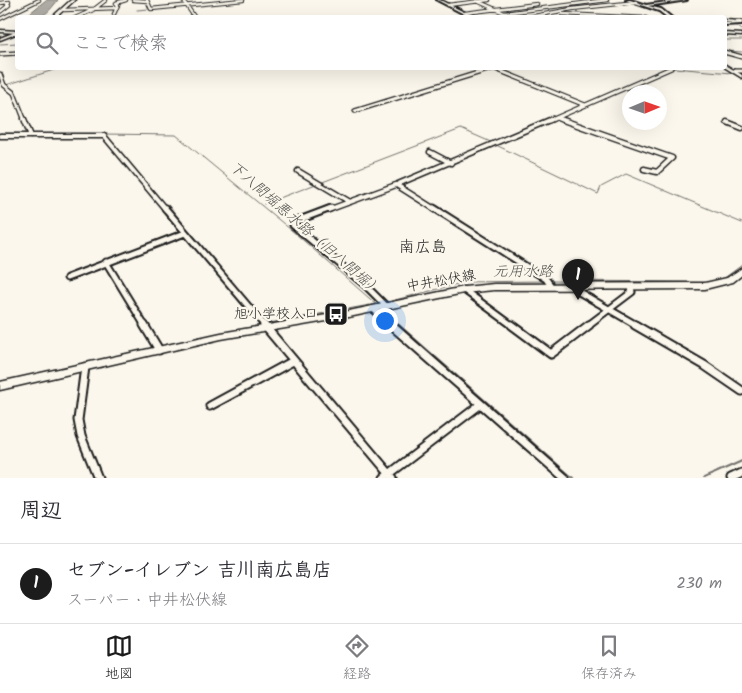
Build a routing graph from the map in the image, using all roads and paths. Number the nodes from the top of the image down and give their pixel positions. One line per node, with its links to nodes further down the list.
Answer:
1 (39, 0): 43 (street)
2 (73, 0): 27 (main road)
3 (106, 0): 28 (street)
4 (126, 0): 23 (street)
5 (133, 0): 13 (street)
6 (183, 0): 21 (street)
7 (243, 0): 21 (street)
8 (438, 0): 19 (street)
9 (488, 0): 14 (street)
10 (607, 0): 22 (street)
11 (627, 0): 16 (street)
12 (686, 0): 20 (street)
13 (147, 1): 21 (street)
14 (477, 1): 19 (street); 25 (street)
15 (530, 1): 18 (street)
16 (636, 2): 20 (street); 26 (street)
17 (0, 4): 30 (street)
18 (537, 4): 24 (street); 25 (street)
19 (448, 5): 31 (street)
20 (645, 5): 42 (street)
21 (187, 6): 37 (street)
22 (562, 6): 24 (street); 26 (street)
23 (116, 8): 28 (street); 34 (street)
24 (547, 8): 29 (street)
25 (496, 9): 31 (street); 32 (street)
26 (572, 9): 33 (street)
27 (64, 10): 28 (street); 35 (main road)
28 (93, 10): 36 (street)
29 (534, 10): 32 (street); 40 (street)
30 (0, 12)
31 (465, 13): 38 (street)
32 (506, 13): 39 (street)
33 (556, 13): 40 (street); 41 (street)
34 (114, 14)
35 (56, 15)
36 (81, 15)
37 (193, 15)
38 (469, 15)
39 (510, 15)
40 (547, 15)
41 (592, 15)
42 (667, 15)
43 (1, 19)
44 (742, 22): 45 (main road)
45 (727, 23)
46 (0, 31): 47 (highway)
47 (15, 32)
48 (15, 33): 51 (main road)
49 (727, 34): 50 (highway)
50 (742, 34)
51 (2, 37): 52 (highway)
52 (15, 38)
53 (15, 53): 55 (street)
54 (727, 53): 56 (street)
55 (0, 54)
56 (742, 57)
57 (727, 67): 62 (main road)
58 (488, 70): 69 (street)
59 (499, 70): 68 (street)
60 (665, 70): 68 (street)
61 (742, 71): 62 (street)
62 (734, 72): 64 (main road)
63 (0, 74): 65 (street)
64 (742, 77)
65 (1, 79): 66 (street)
66 (5, 86): 67 (street); 74 (street)
67 (0, 89)
68 (585, 105): 70 (street)
69 (355, 111)
70 (556, 118): 76 (street); 77 (street)
71 (726, 122): 72 (street)
72 (742, 128)
73 (0, 136): 74 (street)
74 (30, 136): 81 (street)
75 (430, 152): 76 (street)
76 (451, 163): 79 (street)
77 (644, 169)
78 (298, 171): 80 (street)
79 (397, 185): 80 (street); 85 (street)
80 (350, 202): 89 (street)
81 (185, 232): 82 (street); 92 (street)
82 (106, 262): 84 (street); 93 (street)
83 (742, 271): 87 (main road, 中井松伏線)
84 (66, 278)
85 (551, 286): 86 (main road, 中井松伏線); 88 (main road, 中井松伏線)
86 (576, 286): 87 (main road, 中井松伏線); 91 (street)
87 (631, 287): 91 (street)
88 (464, 290): 89 (main road, 中井松伏線); 91 (street)
89 (386, 306): 90 (main road, 中井松伏線)
90 (373, 309): 92 (main road, 中井松伏線); 98 (street)
91 (608, 310): 97 (street)
92 (266, 328): 93 (main road, 中井松伏線); 94 (street)
93 (159, 350): 95 (main road, 中井松伏線)
94 (293, 361): 99 (street); 101 (street)
95 (85, 366): 96 (main road, 中井松伏線); 102 (street)
96 (0, 386)
97 (742, 391)
98 (481, 404): 101 (street); 103 (street)
99 (210, 406)
100 (742, 473): 104 (street)
101 (389, 477)
102 (98, 478)
103 (566, 478)
104 (731, 478)

